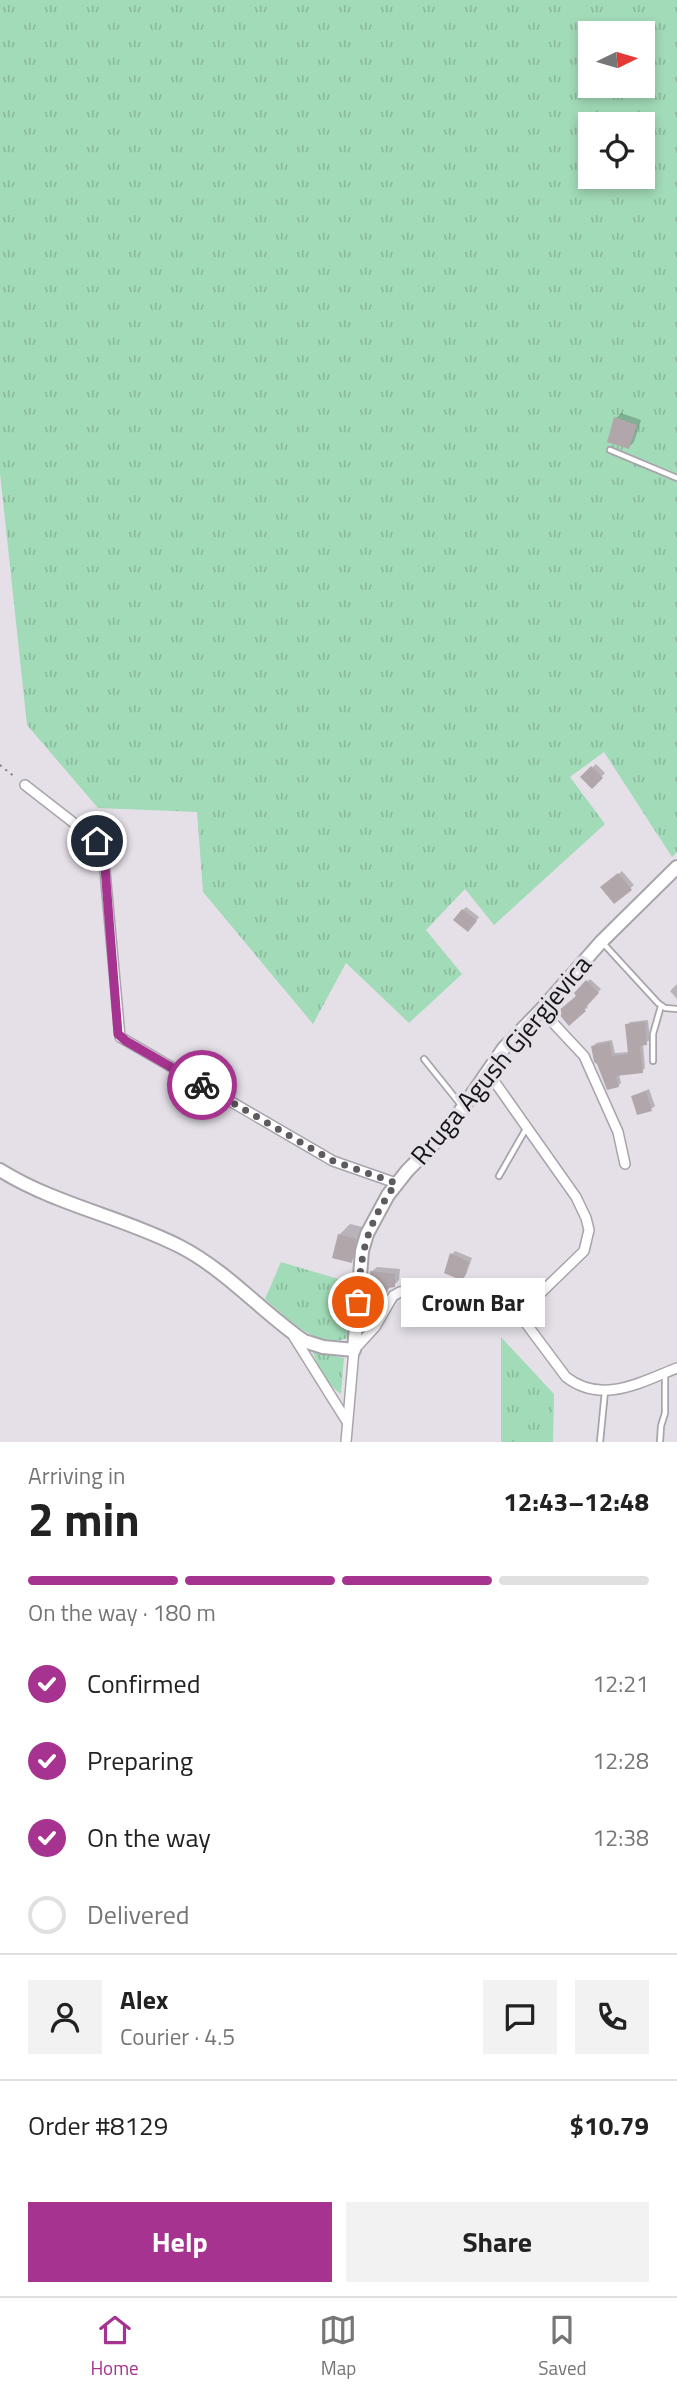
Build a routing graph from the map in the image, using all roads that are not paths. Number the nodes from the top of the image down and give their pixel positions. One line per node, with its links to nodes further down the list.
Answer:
1 (610, 450): 2 (lane)
2 (677, 478)
3 (25, 785): 17 (street)
4 (677, 867): 5 (main road, Rruga Agush Gjergjevica)
5 (601, 942): 6 (lane); 8 (main road, Rruga Agush Gjergjevica)
6 (661, 1006): 7 (lane); 10 (lane)
7 (677, 1009)
8 (541, 1010): 11 (main road, Rruga Agush Gjergjevica); 14 (street)
9 (424, 1059): 12 (lane)
10 (653, 1061)
11 (487, 1070): 12 (main road, Rruga Agush Gjergjevica); 13 (street)
12 (463, 1108): 17 (main road, Rruga Agush Gjergjevica)
13 (528, 1126): 16 (lane); 18 (street)
14 (625, 1164)
15 (0, 1170): 19 (main road)
16 (499, 1176)
17 (396, 1183): 20 (main road, Rruga Agush Gjergjevica)
18 (519, 1314): 20 (street); 23 (street)
19 (291, 1332): 20 (main road); 24 (street)
20 (354, 1350): 24 (street, Rruga Agush Gjergjevica)
21 (677, 1368): 22 (street)
22 (665, 1372): 23 (street); 27 (lane)
23 (605, 1391): 26 (lane)
24 (347, 1422): 25 (street, Rruga Agush Gjergjevica)
25 (346, 1442)
26 (600, 1442)
27 (660, 1442)

